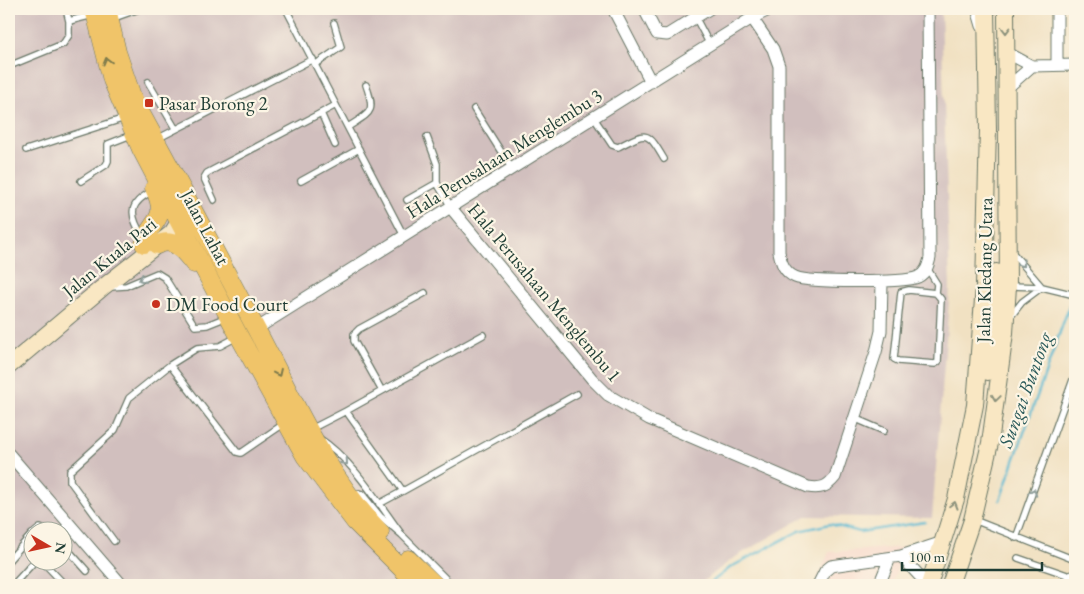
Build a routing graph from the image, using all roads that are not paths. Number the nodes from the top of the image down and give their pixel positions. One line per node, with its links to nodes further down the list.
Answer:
1 (66, 9): 16 (lane)
2 (139, 9): 13 (lane)
3 (286, 9): 21 (lane)
4 (614, 9): 27 (street)
5 (644, 9): 14 (street)
6 (709, 9): 14 (street)
7 (771, 9): 15 (street, Hala Perusahaan Menglembu 3)
8 (928, 9): 56 (street)
9 (977, 9): 19 (street)
10 (987, 9): 19 (main road, Jalan Kledang Utara); 59 (main road)
11 (1006, 9): 20 (main road, Jalan Kledang Utara, one-way to 20)
12 (1057, 9): 22 (street)
13 (102, 13): 16 (lane); 31 (main road)
14 (693, 13): 18 (lane)
15 (752, 18): 18 (street, Hala Perusahaan Menglembu 3); 58 (street)
16 (69, 21): 24 (lane)
17 (334, 23): 21 (lane)
18 (710, 45): 27 (street, Hala Perusahaan Menglembu 3)
19 (986, 48): 81 (main road, Jalan Kledang Utara)
20 (1006, 52): 25 (street); 29 (main road, Jalan Kledang Utara)
21 (314, 61): 30 (lane); 36 (lane)
22 (1057, 65): 23 (street); 25 (street)
23 (1075, 65)
24 (9, 66)
25 (1032, 66): 29 (street)
26 (148, 82): 36 (lane)
27 (651, 82): 34 (street, Hala Perusahaan Menglembu 3)
28 (366, 85): 35 (lane)
29 (1006, 89): 54 (main road, Jalan Kledang Utara)
30 (336, 105): 33 (lane); 35 (lane)
31 (126, 108): 37 (main road); 39 (main road); 42 (lane); 52 (main road)
32 (474, 109): 44 (lane)
33 (320, 113): 40 (lane); 49 (lane)
34 (594, 118): 43 (lane); 44 (street, Hala Perusahaan Menglembu 3)
35 (348, 127): 41 (lane)
36 (175, 128): 39 (lane)
37 (131, 135): 45 (lane); 48 (main road)
38 (427, 138): 47 (lane)
39 (156, 140): 66 (main road)
40 (335, 145)
41 (359, 149): 46 (lane); 53 (lane)
42 (26, 150)
43 (664, 159)
44 (512, 170): 51 (street, Hala Perusahaan Menglembu 3)
45 (81, 181)
46 (301, 181)
47 (437, 183): 50 (lane); 51 (lane)
48 (155, 190): 55 (main road); 55 (lane, Jalan Kuala Pari)
49 (214, 200)
50 (407, 200)
51 (451, 208): 53 (street, Hala Perusahaan Menglembu 3); 77 (street, Hala Perusahaan Menglembu 1)
52 (180, 222): 55 (main road, Jalan Kuala Pari); 57 (main road, Jalan Lahat); 66 (main road)
53 (404, 236): 66 (street, Hala Perusahaan Menglembu 3)
54 (1006, 239): 59 (main road, Jalan Kledang Utara); 60 (lane, one-way to 60)
55 (149, 243): 57 (main road); 61 (main road, Jalan Kuala Pari); 70 (main road, Jalan Kuala Pari)
56 (927, 268): 58 (street); 63 (lane)
57 (210, 280): 65 (main road, Jalan Lahat)
58 (882, 281): 77 (street, Hala Perusahaan Menglembu 1)
59 (1002, 286): 60 (lane); 67 (main road, Jalan Kledang Utara); 81 (main road)
60 (1042, 287): 64 (lane); 67 (lane)
61 (102, 288): 65 (lane, one-way to 61); 72 (main road, Jalan Kuala Pari)
62 (425, 292): 74 (lane)
63 (936, 293): 63 (lane)
64 (1075, 295)
65 (229, 317): 69 (main road, Jalan Lahat)
66 (257, 329): 79 (main road, one-way to 79)
67 (1005, 333): 86 (main road, Jalan Kledang Utara, one-way to 86)
68 (483, 335): 74 (lane)
69 (239, 336): 71 (lane); 78 (main road, Jalan Lahat)
70 (9, 357)
71 (170, 365): 78 (lane); 91 (lane)
72 (9, 366)
73 (1075, 374): 90 (lane, one-way to 73)
74 (382, 391): 76 (lane)
75 (577, 394): 83 (lane)
76 (346, 411): 79 (lane); 83 (lane)
77 (854, 418): 80 (lane)
78 (286, 422): 106 (main road, Jalan Lahat)
79 (308, 430): 84 (lane, one-way to 84); 85 (main road)
80 (884, 431)
81 (966, 448): 92 (main road, Jalan Kledang Utara, one-way to 81)
82 (9, 454): 87 (street)
83 (403, 491): 84 (lane)
84 (379, 504): 89 (lane)
85 (357, 505): 89 (lane); 107 (main road)
86 (972, 520): 90 (lane); 112 (main road, Jalan Kledang Utara)
87 (69, 522)
88 (72, 526): 105 (street)
89 (402, 536): 108 (lane)
90 (1016, 538): 98 (lane)
91 (114, 541)
92 (943, 542): 95 (street); 111 (main road, Jalan Kledang Utara)
93 (22, 545): 97 (lane)
94 (72, 554): 99 (lane)
95 (896, 557): 109 (street); 110 (street); 111 (street)
96 (1018, 558): 102 (lane)
97 (9, 560)
98 (1075, 560)
99 (87, 571)
100 (25, 572): 103 (lane)
101 (53, 572): 104 (lane)
102 (1072, 580)
103 (13, 585)
104 (65, 585)
105 (122, 585)
106 (418, 585)
107 (435, 585)
108 (452, 585)
109 (818, 585)
110 (879, 585)
111 (928, 585)
112 (950, 585)

